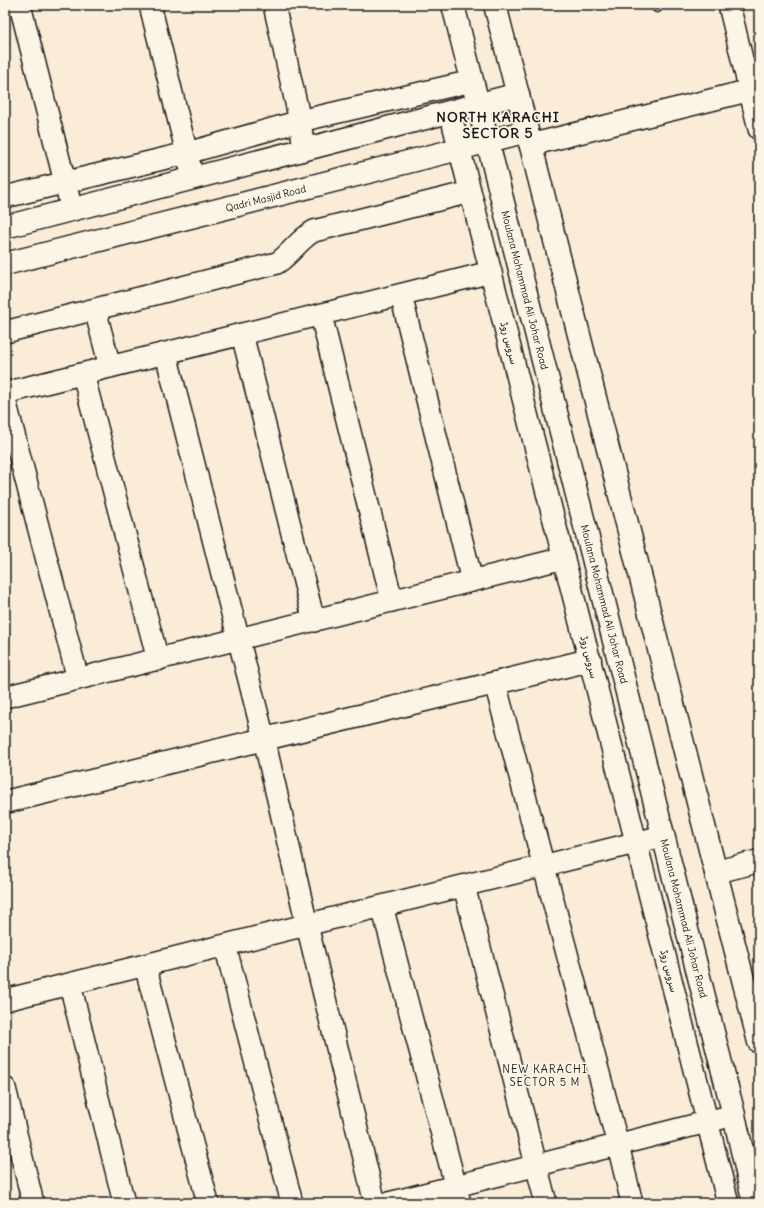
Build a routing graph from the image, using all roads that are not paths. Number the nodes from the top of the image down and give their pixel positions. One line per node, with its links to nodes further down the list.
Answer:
1 (20, 5): 20 (street)
2 (150, 5): 18 (street)
3 (274, 5): 12 (street)
4 (453, 5): 7 (main road, Moulana Mohammad Ali Johar Road)
5 (495, 5): 9 (main road)
6 (733, 6): 8 (street)
7 (472, 81): 10 (main road, Moulana Mohammad Ali Johar Road); 12 (street)
8 (754, 89): 13 (street); 14 (street)
9 (518, 94): 10 (main road); 14 (main road)
10 (478, 105): 11 (main road); 15 (main road, Moulana Mohammad Ali Johar Road)
11 (450, 112): 16 (main road); 17 (street, سروس روڈ)
12 (300, 121): 16 (street); 18 (street)
13 (759, 129)
14 (529, 138): 15 (main road, Qadri Masjid Road); 54 (main road)
15 (487, 142): 17 (main road, Qadri Masjid Road); 42 (main road, Moulana Mohammad Ali Johar Road)
16 (304, 148): 19 (main road)
17 (459, 149): 21 (street, سروس روڈ); 25 (main road, Qadri Masjid Road)
18 (187, 152): 19 (street); 20 (street)
19 (193, 178): 23 (main road)
20 (64, 182): 22 (street); 23 (street)
21 (470, 192): 26 (street, سروس روڈ); 28 (street)
22 (5, 197)
23 (72, 210): 24 (main road)
24 (5, 226)
25 (5, 264)
26 (491, 272): 27 (street); 37 (street, سروس روڈ)
27 (401, 295): 29 (street); 38 (street)
28 (95, 309): 30 (street); 33 (street)
29 (321, 315): 31 (street); 39 (street)
30 (5, 332)
31 (242, 334): 32 (street); 40 (street)
32 (166, 354): 33 (street); 41 (street)
33 (110, 367): 34 (street)
34 (84, 374): 35 (street); 43 (street)
35 (5, 393)
36 (5, 400): 45 (street)
37 (564, 558): 38 (street); 44 (street, سروس روڈ)
38 (472, 581): 39 (street)
39 (392, 601): 40 (street)
40 (314, 621): 41 (street)
41 (238, 640): 43 (street); 48 (street)
42 (617, 653): 44 (street); 50 (main road, Moulana Mohammad Ali Johar Road)
43 (158, 660): 45 (street)
44 (590, 660): 46 (main road); 51 (street, سروس روڈ)
45 (78, 679): 47 (street)
46 (495, 683): 48 (main road); 53 (street)
47 (5, 697)
48 (264, 739): 49 (main road); 57 (street)
49 (5, 802)
50 (663, 836): 51 (street); 64 (main road, Moulana Mohammad Ali Johar Road)
51 (636, 842): 53 (street); 65 (street, سروس روڈ)
52 (759, 861): 54 (main road)
53 (544, 865): 55 (street); 66 (street)
54 (716, 872): 62 (main road)
55 (464, 886): 56 (street); 68 (street)
56 (382, 906): 57 (street); 69 (street)
57 (307, 925): 58 (street); 74 (street)
58 (225, 945): 59 (street); 73 (street)
59 (145, 965): 60 (street); 72 (street)
60 (70, 984): 61 (street); 71 (street)
61 (5, 1000)
62 (759, 1042)
63 (5, 1088): 67 (street)
64 (734, 1115): 65 (street); 79 (main road, Moulana Mohammad Ali Johar Road)
65 (708, 1122): 66 (street); 78 (street, سروس روڈ)
66 (618, 1145): 68 (street); 77 (street)
67 (14, 1166): 70 (street)
68 (536, 1166): 69 (street); 76 (street)
69 (458, 1194): 75 (street)
70 (33, 1203)
71 (124, 1203)
72 (208, 1203)
73 (292, 1203)
74 (374, 1203)
75 (389, 1203)
76 (546, 1203)
77 (632, 1203)
78 (728, 1203)
79 (754, 1203)

